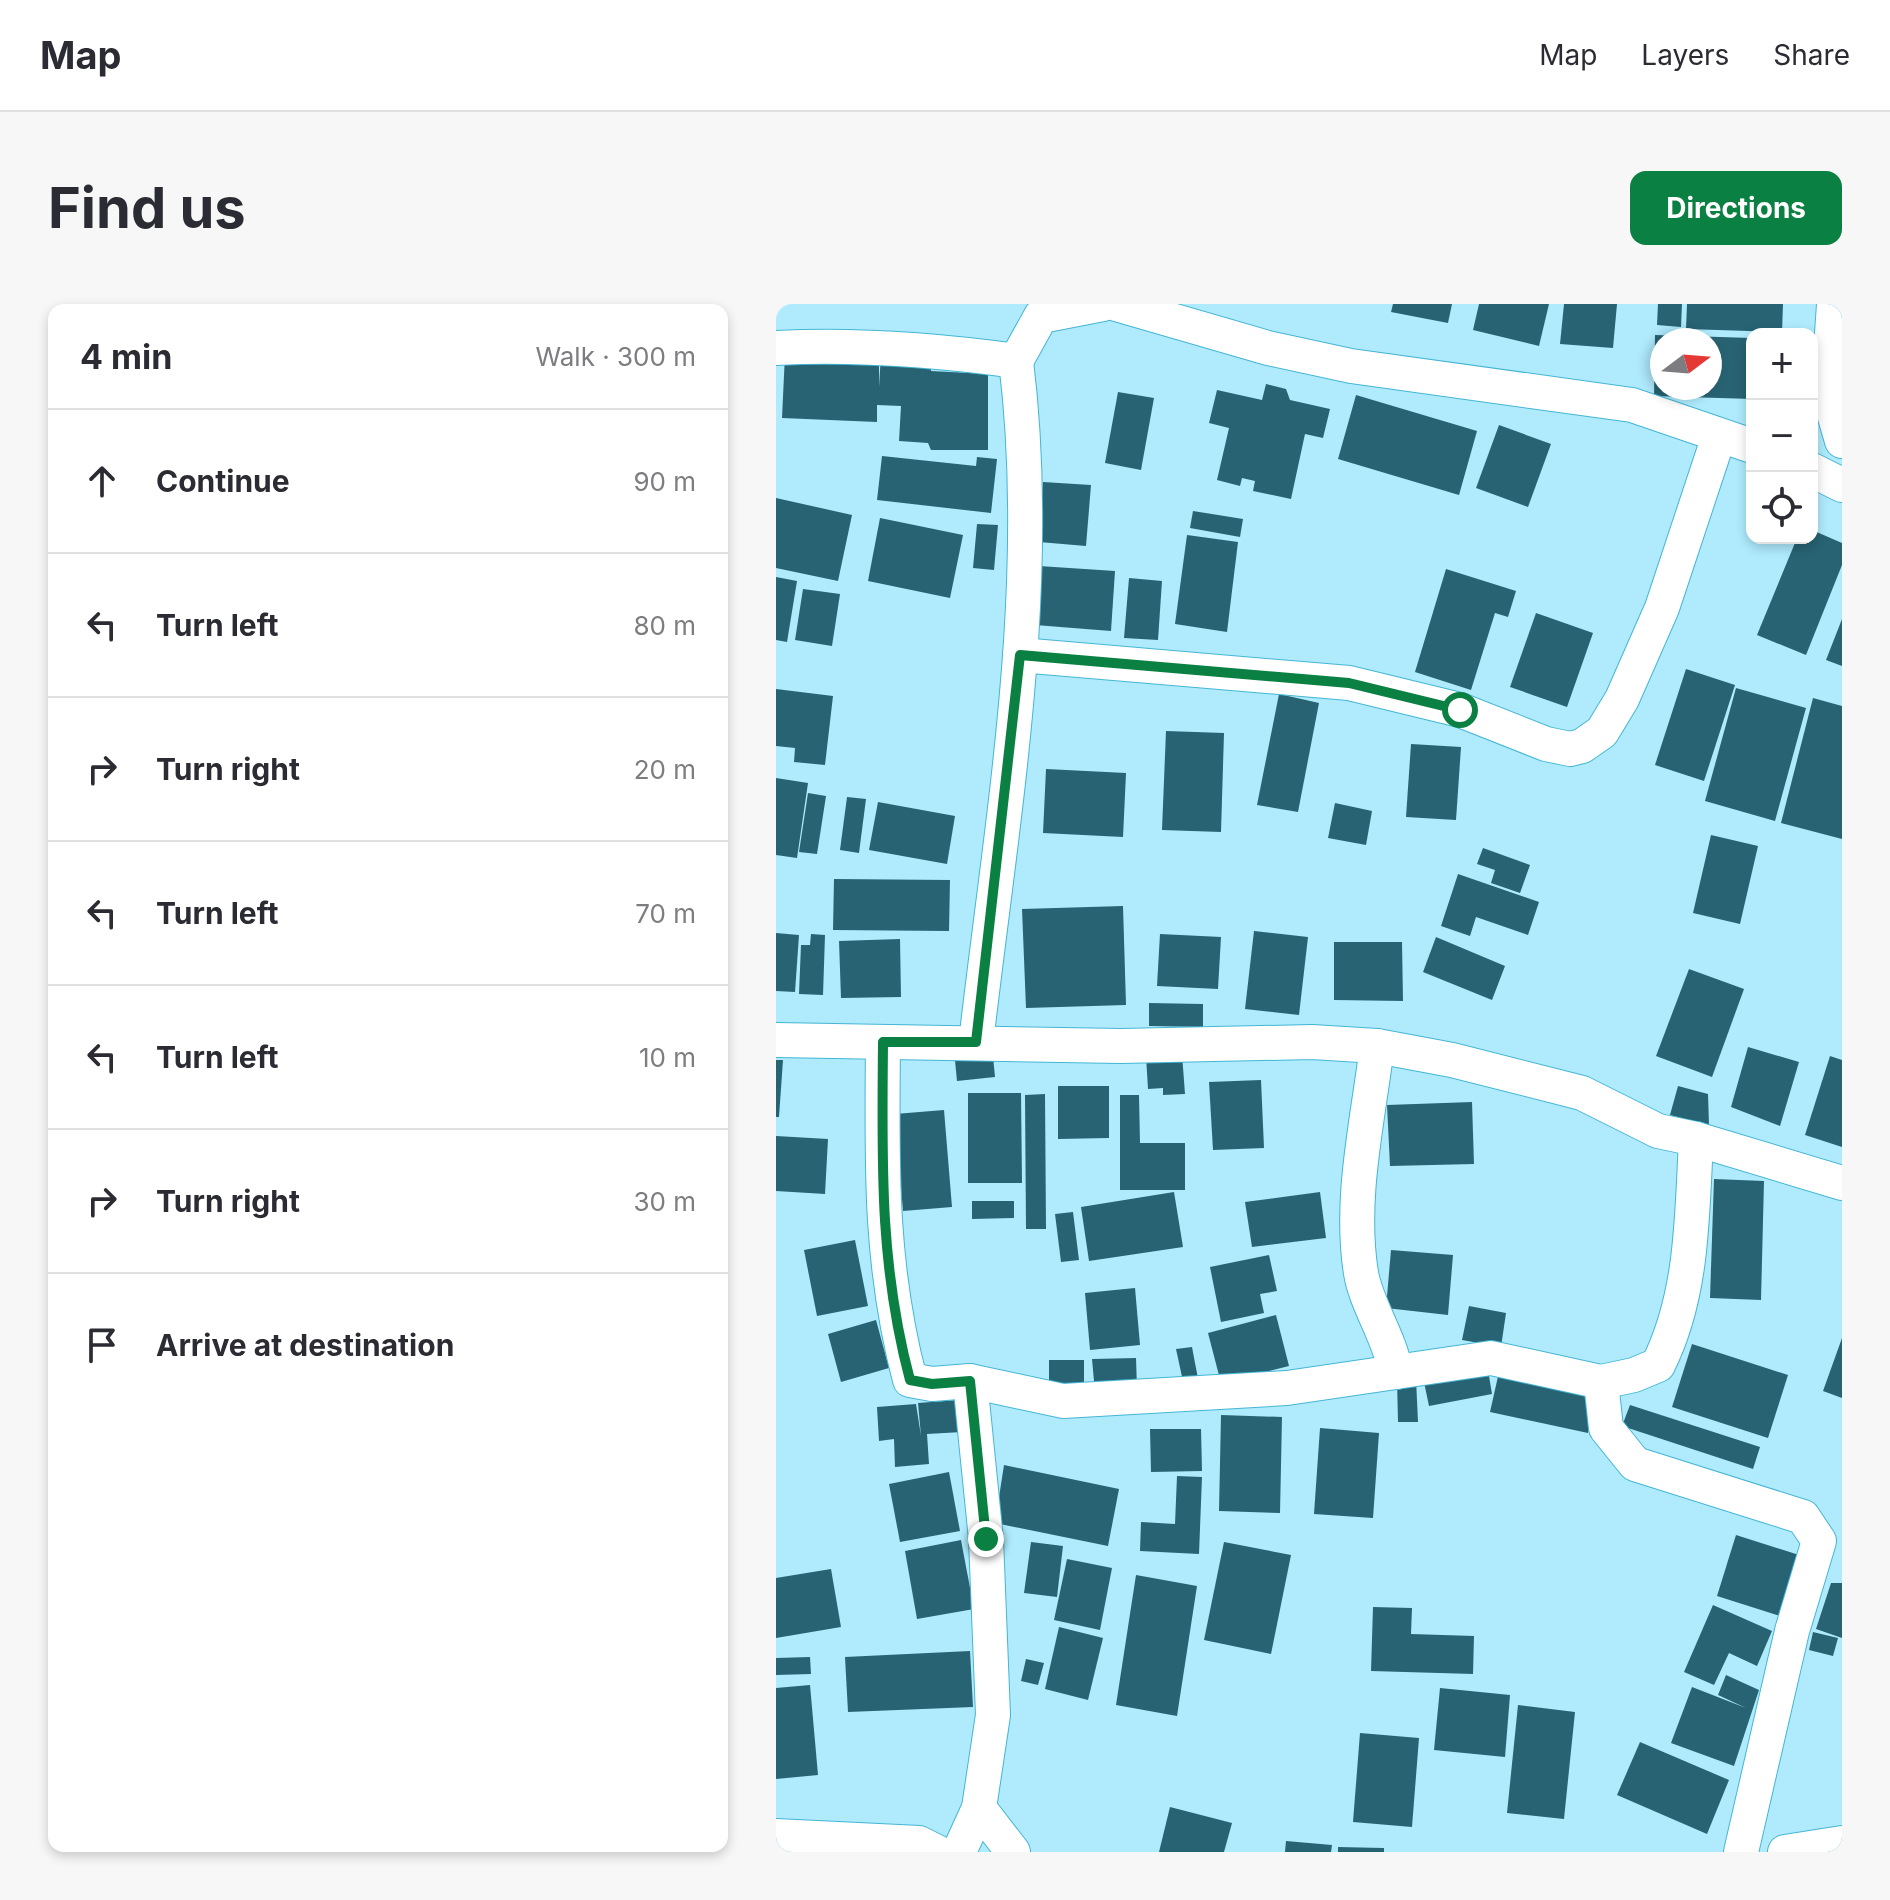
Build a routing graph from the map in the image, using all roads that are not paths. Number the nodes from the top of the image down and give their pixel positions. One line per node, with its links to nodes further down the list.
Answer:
1 (1103, 304): 6 (street)
2 (1116, 304): 4 (street)
3 (1834, 304): 7 (street)
4 (1174, 311): 8 (street)
5 (776, 348): 6 (street)
6 (1016, 361): 13 (street)
7 (1820, 404): 9 (street)
8 (1719, 436): 10 (street); 13 (street)
9 (1842, 441)
10 (1746, 444)
11 (1816, 472): 12 (street)
12 (1842, 485)
13 (1020, 655): 16 (street)
14 (776, 1040): 15 (street)
15 (883, 1042): 16 (street); 21 (street)
16 (976, 1042): 17 (street)
17 (1377, 1046): 18 (street); 20 (street)
18 (1696, 1139): 19 (street); 22 (street)
19 (1842, 1183)
20 (1396, 1372): 21 (street); 22 (street)
21 (970, 1381): 23 (street)
22 (1601, 1382): 29 (street)
23 (979, 1808): 27 (street); 28 (street)
24 (776, 1836): 26 (street)
25 (1842, 1843): 30 (street)
26 (937, 1852)
27 (959, 1852)
28 (1013, 1852)
29 (1741, 1852)
30 (1785, 1852)

